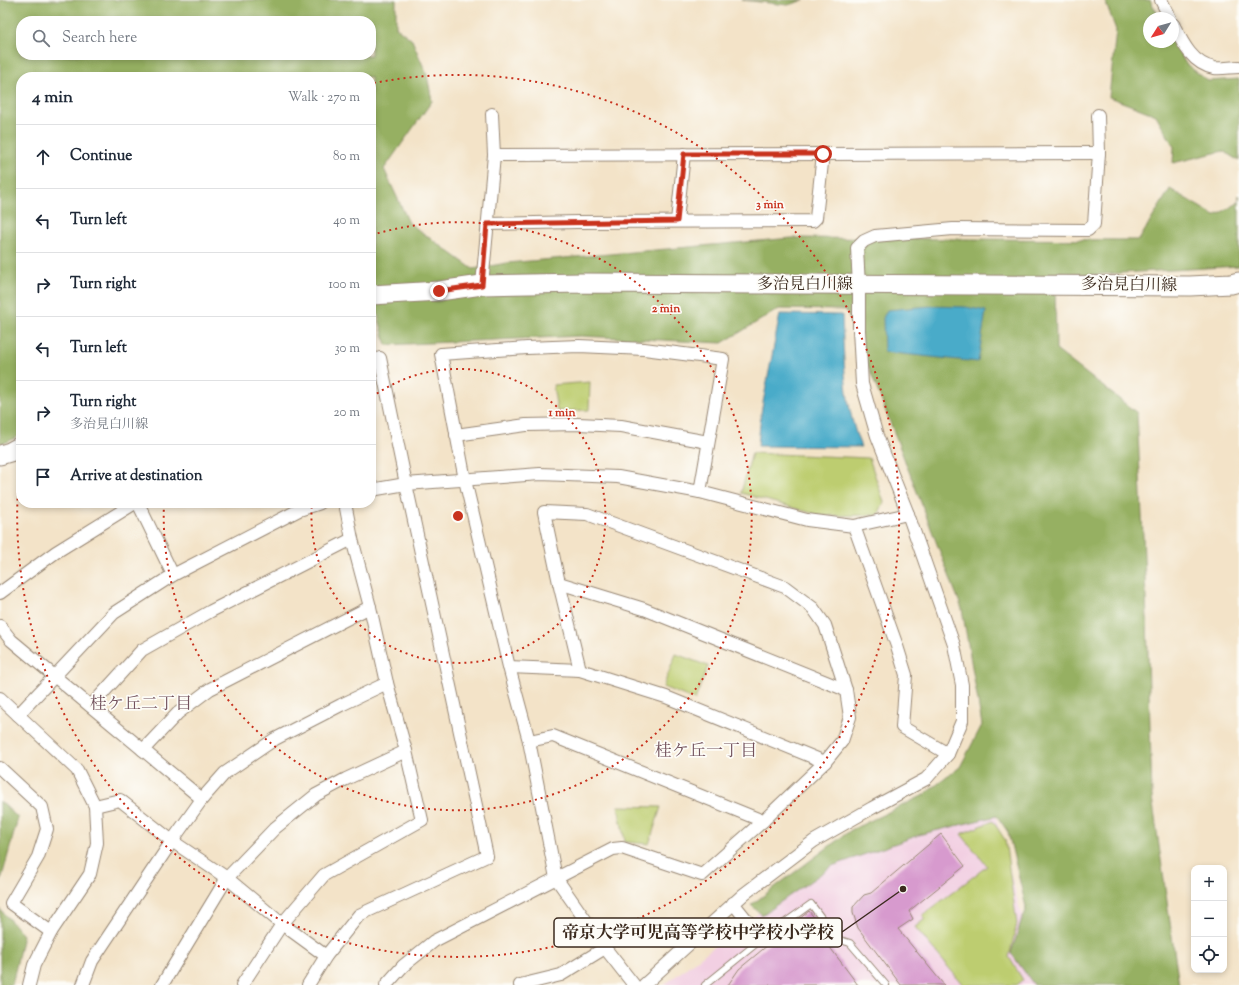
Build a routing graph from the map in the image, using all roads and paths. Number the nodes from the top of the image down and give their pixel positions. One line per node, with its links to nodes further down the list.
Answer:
1 (1161, 0): 2 (street)
2 (1167, 12)
3 (1179, 36): 4 (street)
4 (1239, 67)
5 (492, 114): 10 (street)
6 (1098, 115): 7 (street)
7 (1100, 153): 9 (street); 15 (street)
8 (684, 154): 9 (street); 10 (street); 11 (street)
9 (823, 154): 11 (street)
10 (494, 155): 12 (street)
11 (677, 221): 12 (street)
12 (487, 224): 14 (street)
13 (1239, 282): 15 (main road, 多治見白川線)
14 (482, 285): 15 (main road, 多治見白川線); 16 (main road, 多治見白川線)
15 (859, 286): 30 (street)
16 (376, 295)
17 (380, 358): 23 (street)
18 (456, 435): 19 (street); 19 (street); 22 (street)
19 (708, 442): 25 (street)
20 (16, 449): 21 (main road)
21 (0, 455)
22 (465, 480): 23 (street); 25 (street); 38 (street)
23 (406, 484): 24 (street); 63 (street)
24 (376, 489)
25 (700, 492): 31 (street)
26 (127, 508): 35 (street)
27 (140, 508): 33 (street)
28 (305, 508): 33 (street)
29 (346, 508): 32 (street)
30 (908, 514): 31 (street); 49 (street)
31 (854, 526): 49 (street)
32 (352, 539): 36 (street); 44 (street)
33 (174, 575): 40 (street)
34 (559, 583): 39 (street); 42 (street); 42 (street)
35 (0, 593)
36 (370, 607): 41 (street); 47 (street)
37 (0, 626): 40 (street)
38 (509, 667): 39 (street); 46 (street)
39 (580, 670): 50 (street)
40 (55, 676): 44 (street); 45 (street)
41 (388, 683): 48 (street); 52 (street)
42 (846, 690): 50 (street)
43 (0, 698): 45 (street)
44 (91, 706): 47 (street)
45 (18, 715): 53 (street)
46 (529, 741): 54 (street); 57 (street)
47 (143, 750): 52 (street)
48 (406, 750): 56 (street); 59 (street)
49 (948, 754): 58 (street)
50 (825, 762): 54 (street)
51 (0, 768): 60 (street)
52 (202, 799): 55 (street)
53 (95, 806): 55 (street); 60 (street)
54 (763, 821): 57 (street)
55 (172, 841): 56 (street); 65 (street)
56 (227, 878): 59 (street); 66 (street)
57 (556, 878): 62 (street); 69 (street)
58 (733, 903): 61 (street); 72 (street)
59 (282, 924): 63 (street); 67 (street)
60 (51, 932): 64 (street)
61 (762, 939): 73 (lane); 74 (lane)
62 (606, 948): 70 (street); 71 (street)
63 (326, 956): 68 (street)
64 (29, 985)
65 (83, 985)
66 (162, 985)
67 (242, 985)
68 (308, 985)
69 (386, 985)
70 (520, 985)
71 (634, 985)
72 (644, 985)
73 (705, 985)
74 (886, 985)

